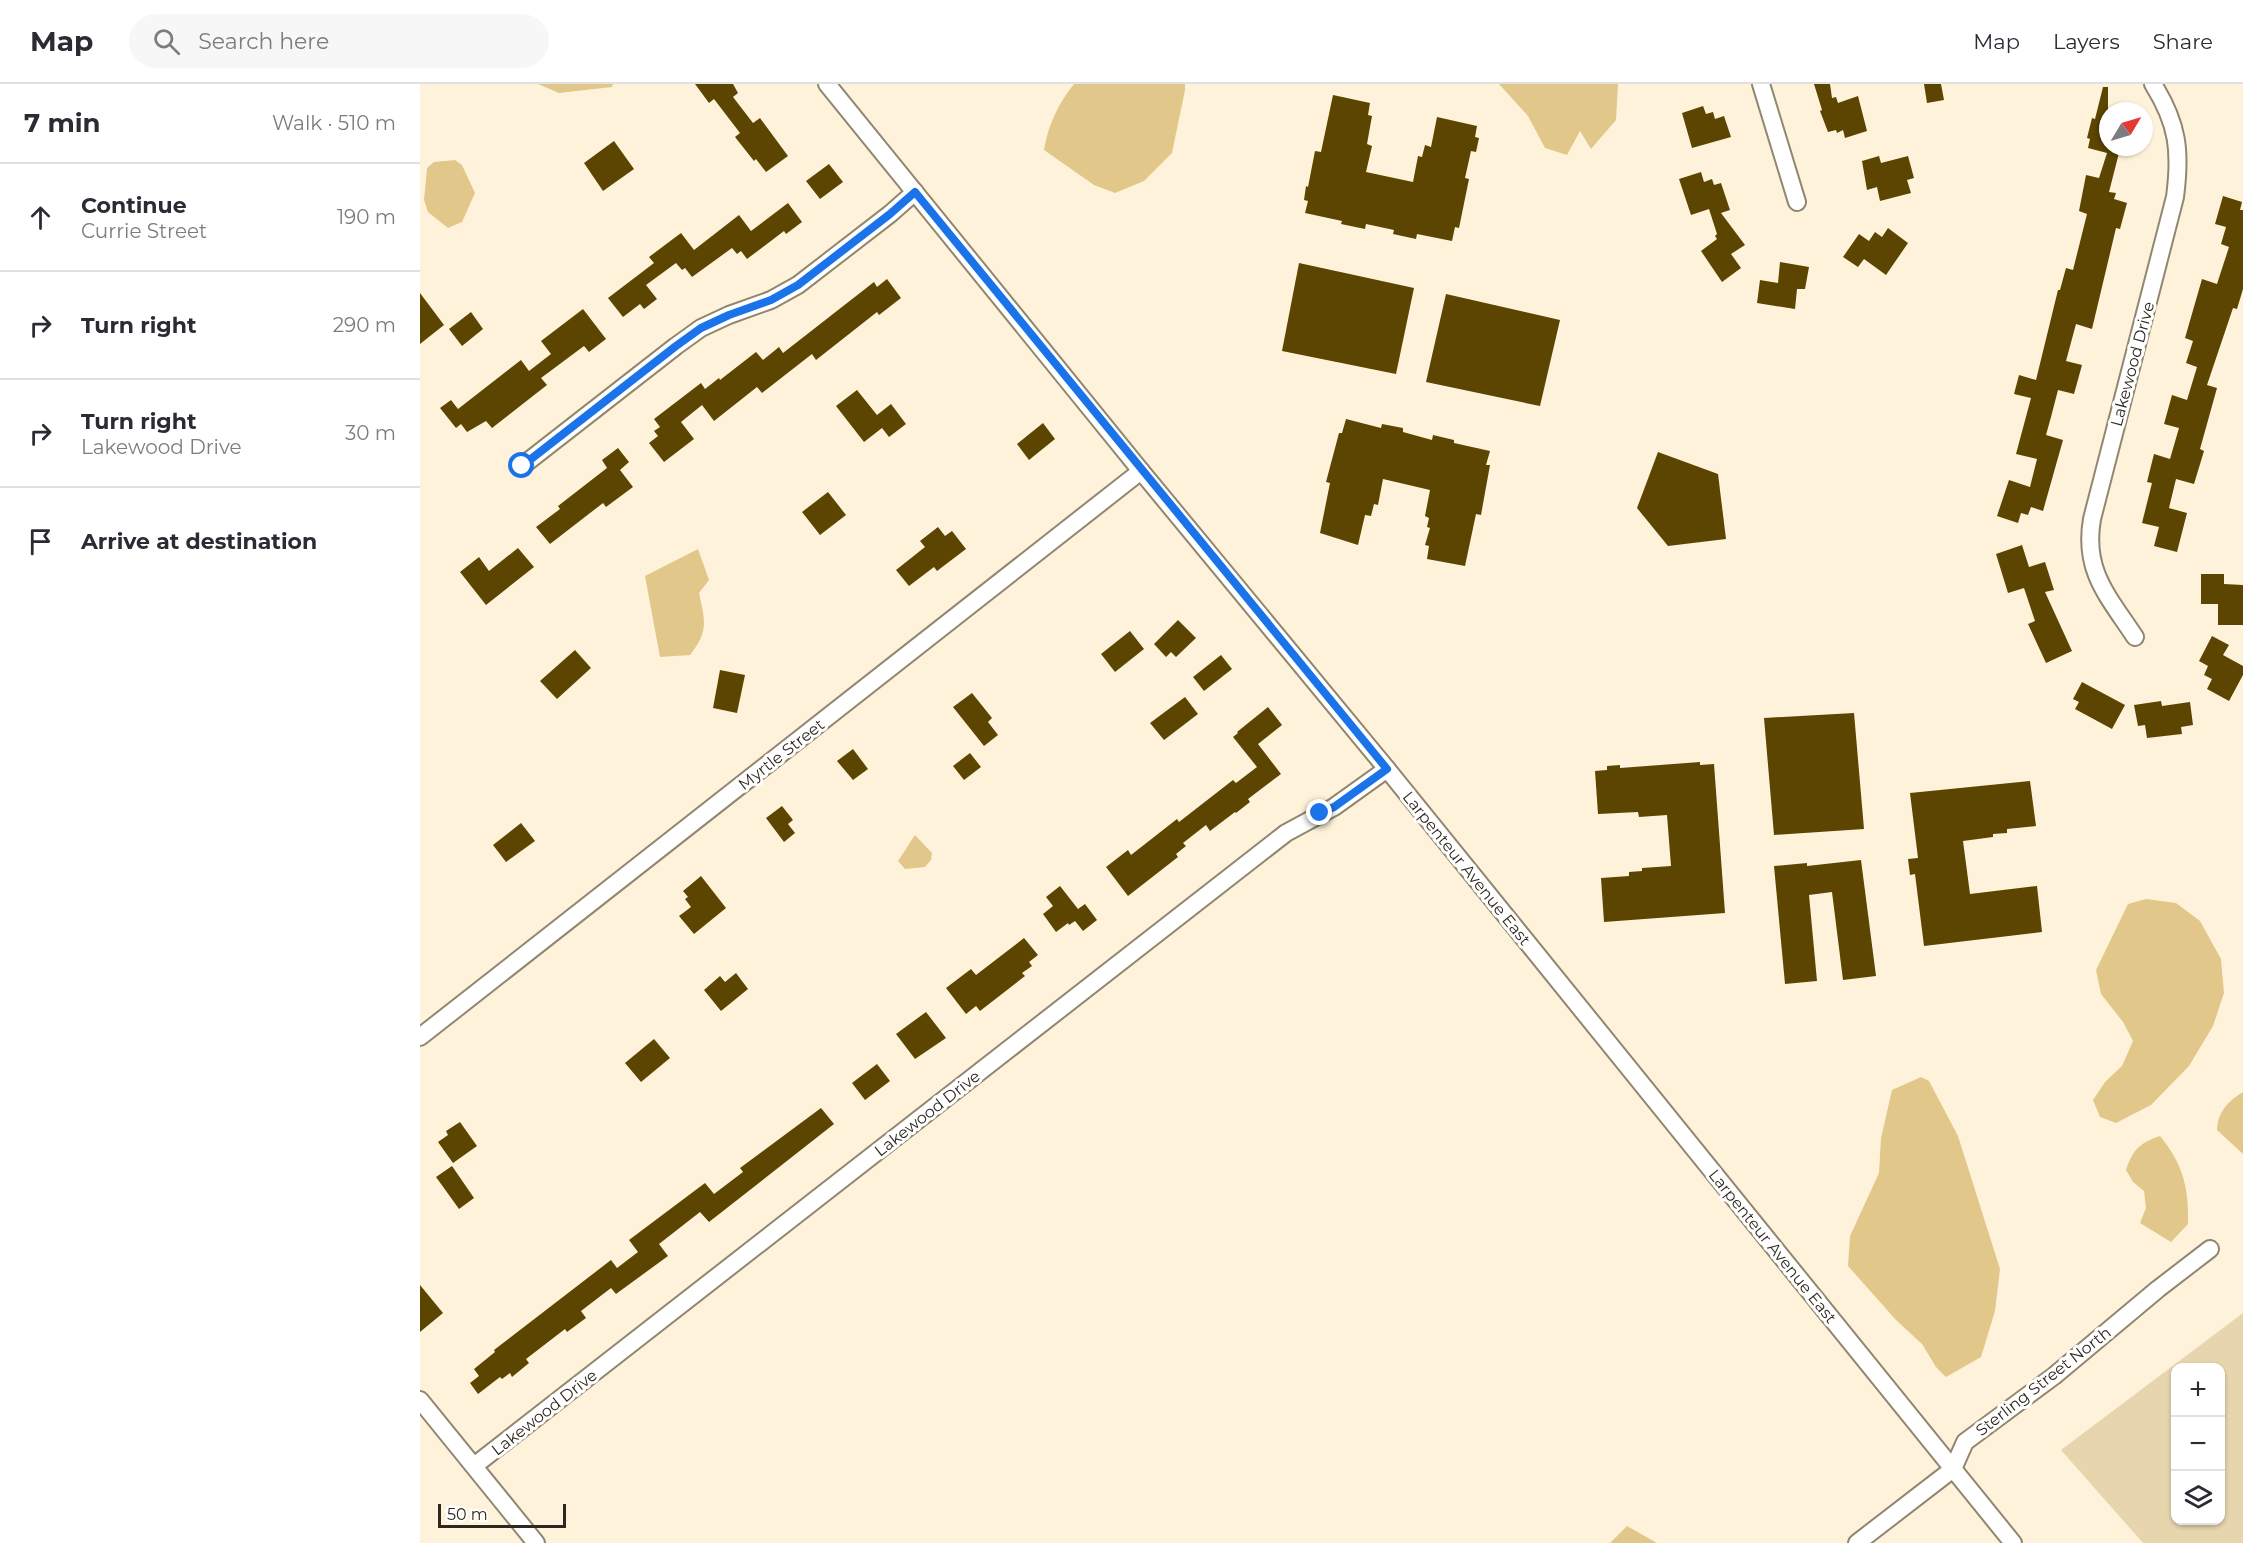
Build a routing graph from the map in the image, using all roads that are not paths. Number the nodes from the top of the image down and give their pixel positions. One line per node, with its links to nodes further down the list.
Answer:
1 (827, 84): 4 (street, Larpenteur Avenue East)
2 (1761, 84): 5 (street)
3 (2153, 84): 8 (street, Lakewood Drive)
4 (915, 192): 6 (street); 7 (street, Larpenteur Avenue East)
5 (1797, 202)
6 (522, 466)
7 (1141, 471): 9 (street, Larpenteur Avenue East); 10 (street, Myrtle Street)
8 (2135, 638)
9 (1387, 769): 13 (street, Lakewood Drive); 14 (street, Larpenteur Avenue East)
10 (420, 1037)
11 (2210, 1250): 14 (street, Sterling Street North)
12 (420, 1400): 13 (street)
13 (474, 1466): 15 (street)
14 (1953, 1469): 16 (street, Sterling Street North); 17 (street, Larpenteur Avenue East)
15 (536, 1543)
16 (1857, 1543)
17 (2013, 1543)

